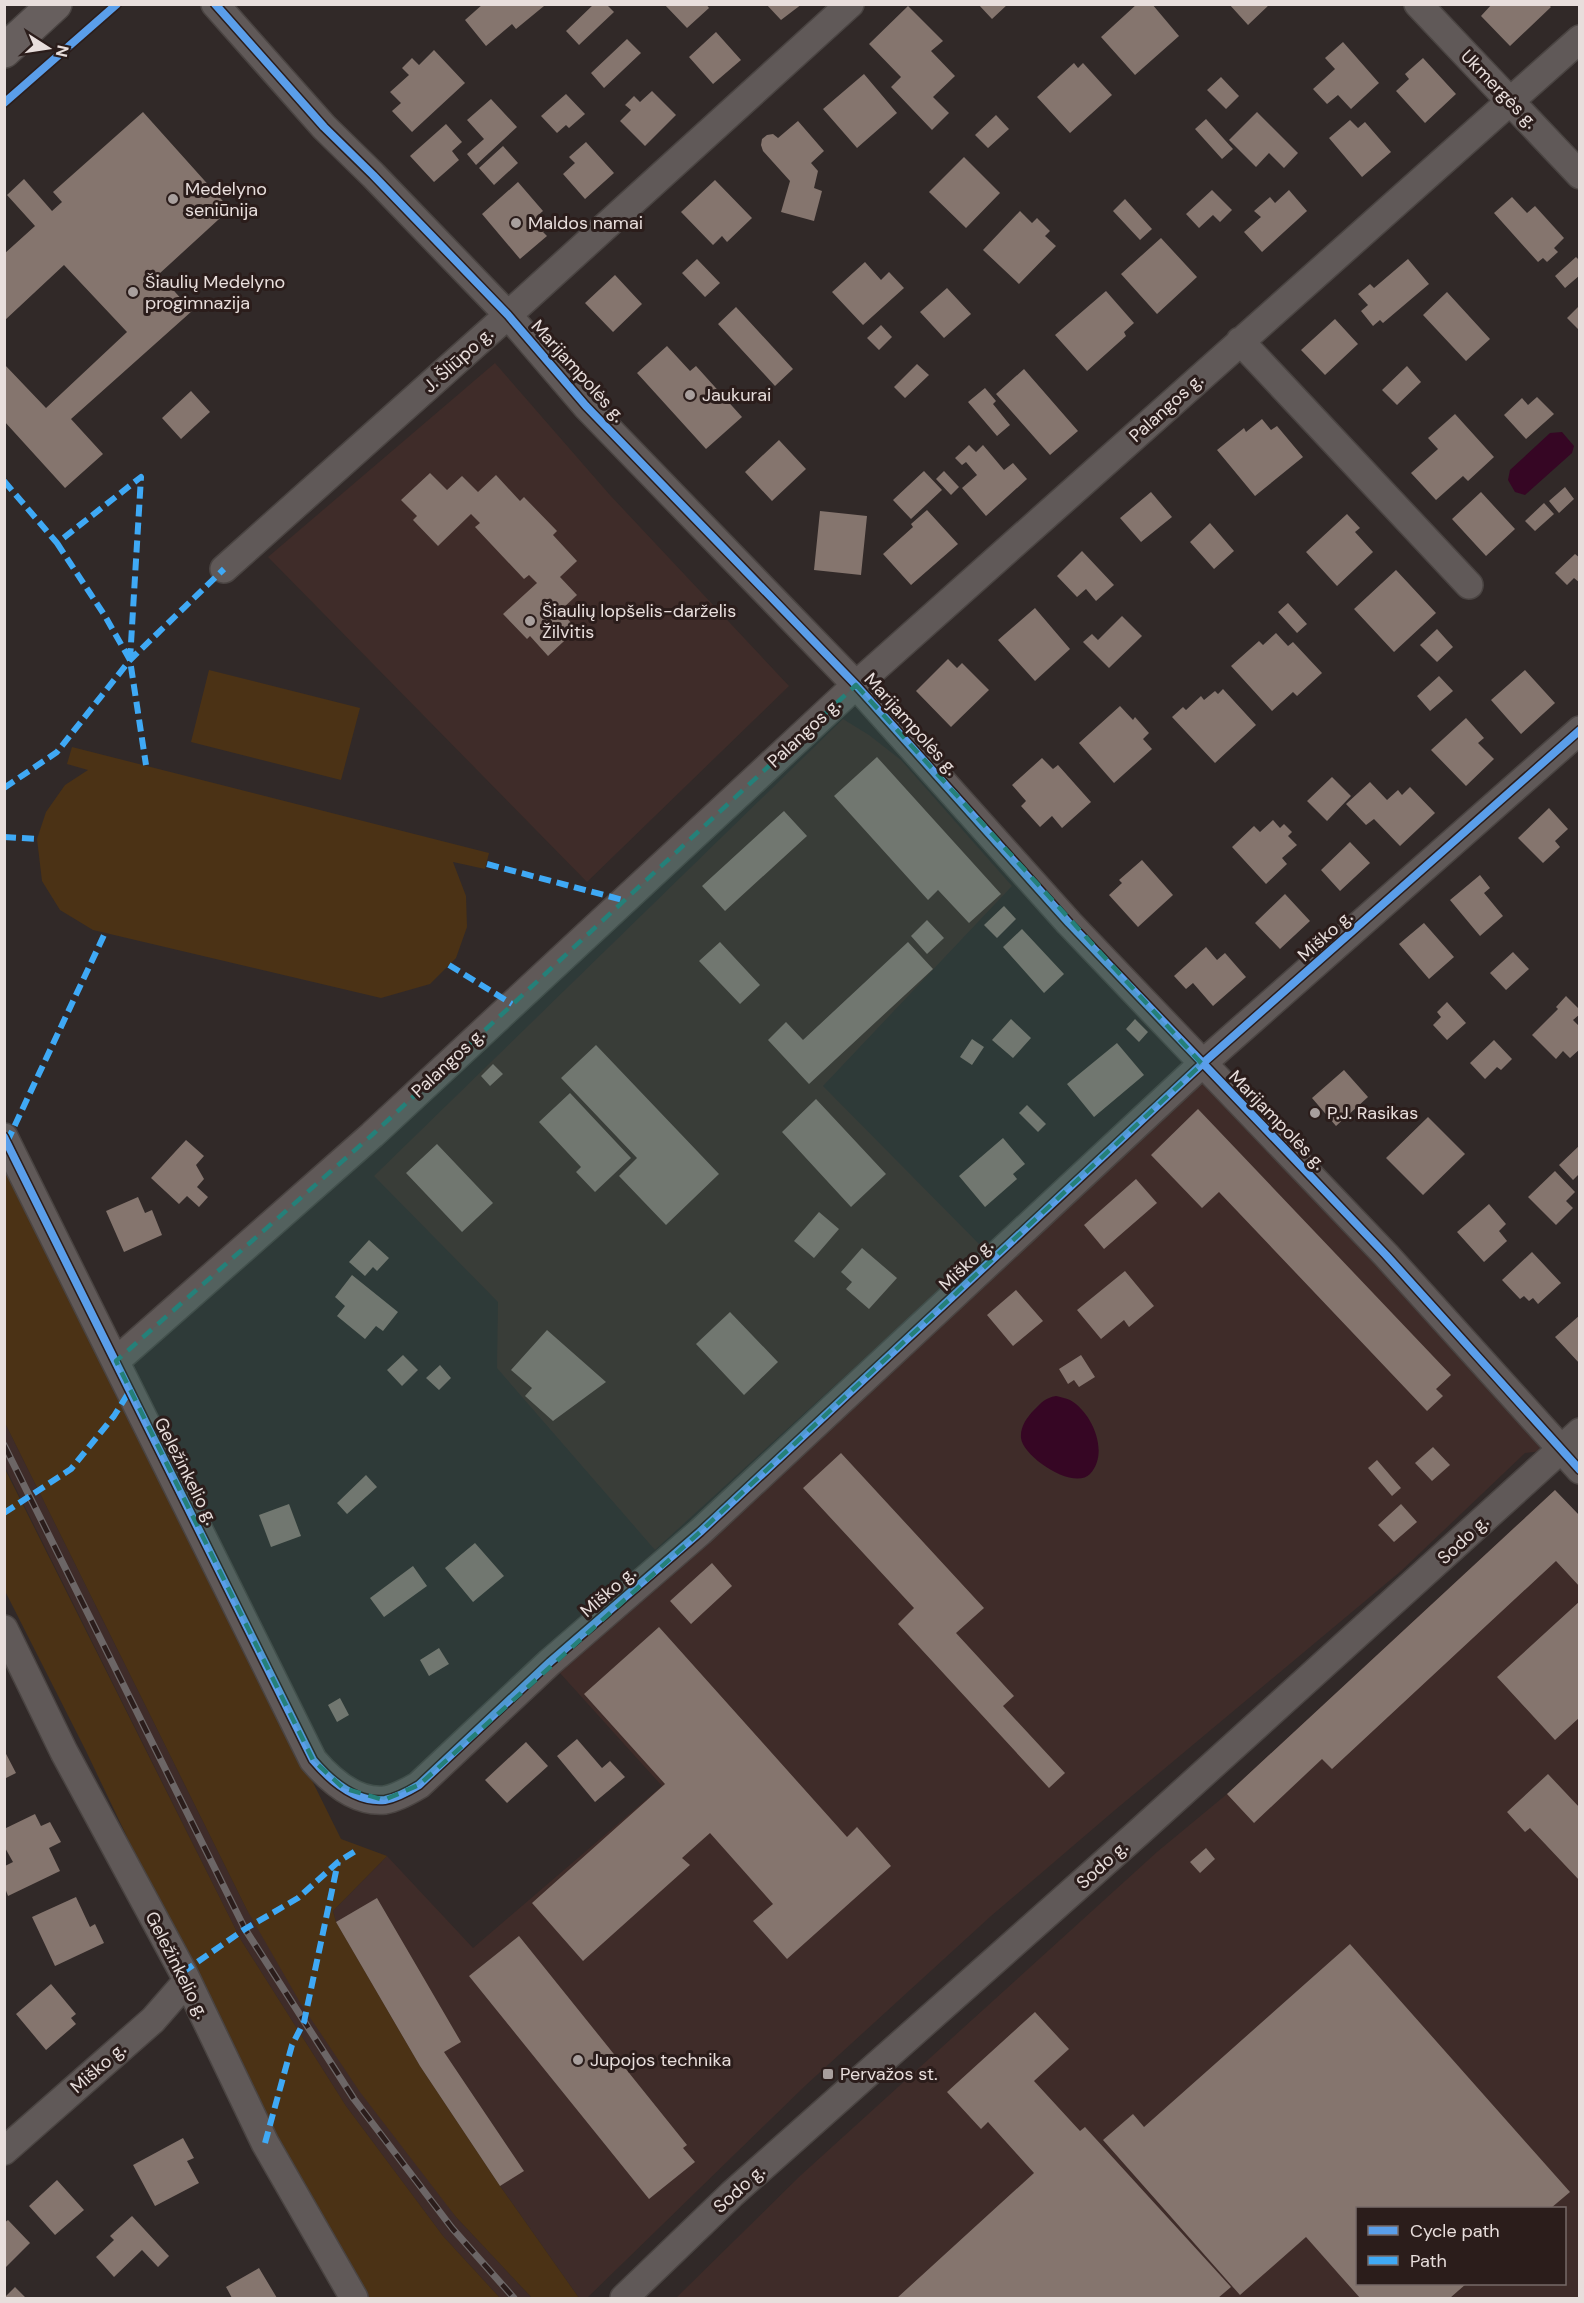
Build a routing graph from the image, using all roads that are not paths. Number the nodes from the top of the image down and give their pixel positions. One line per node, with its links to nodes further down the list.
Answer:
1 (55, 4): 6 (street)
2 (215, 4): 9 (street, Marijampolės g.)
3 (850, 4): 9 (street, J. Šliūpo g.)
4 (1418, 4): 7 (street, Ukmergės g.)
5 (1580, 39): 7 (street, Palangos g.)
6 (4, 51)
7 (1510, 100): 8 (street, Ukmergės g.); 10 (street, Palangos g.)
8 (1580, 175)
9 (508, 315): 11 (street, J. Šliūpo g.); 13 (street, Marijampolės g.)
10 (1240, 341): 12 (street); 13 (street, Palangos g.)
11 (225, 569)
12 (1469, 585)
13 (856, 685): 15 (street, Marijampolės g.); 17 (street, Palangos g.)
14 (1580, 730): 15 (street, Miško g.)
15 (1202, 1064): 18 (street, Marijampolės g.); 21 (street, Miško g.)
16 (4, 1137): 17 (street, Geležinkelio g.)
17 (116, 1361): 21 (street, Geležinkelio g.)
18 (1570, 1441): 19 (street, Marijampolės g.); 25 (street, Sodo g.)
19 (1580, 1470)
20 (4, 1629): 22 (street, Geležinkelio g.)
21 (365, 1798)
22 (187, 1981): 23 (street, Miško g.); 24 (street, Geležinkelio g.)
23 (4, 2151)
24 (354, 2298)
25 (624, 2298)

